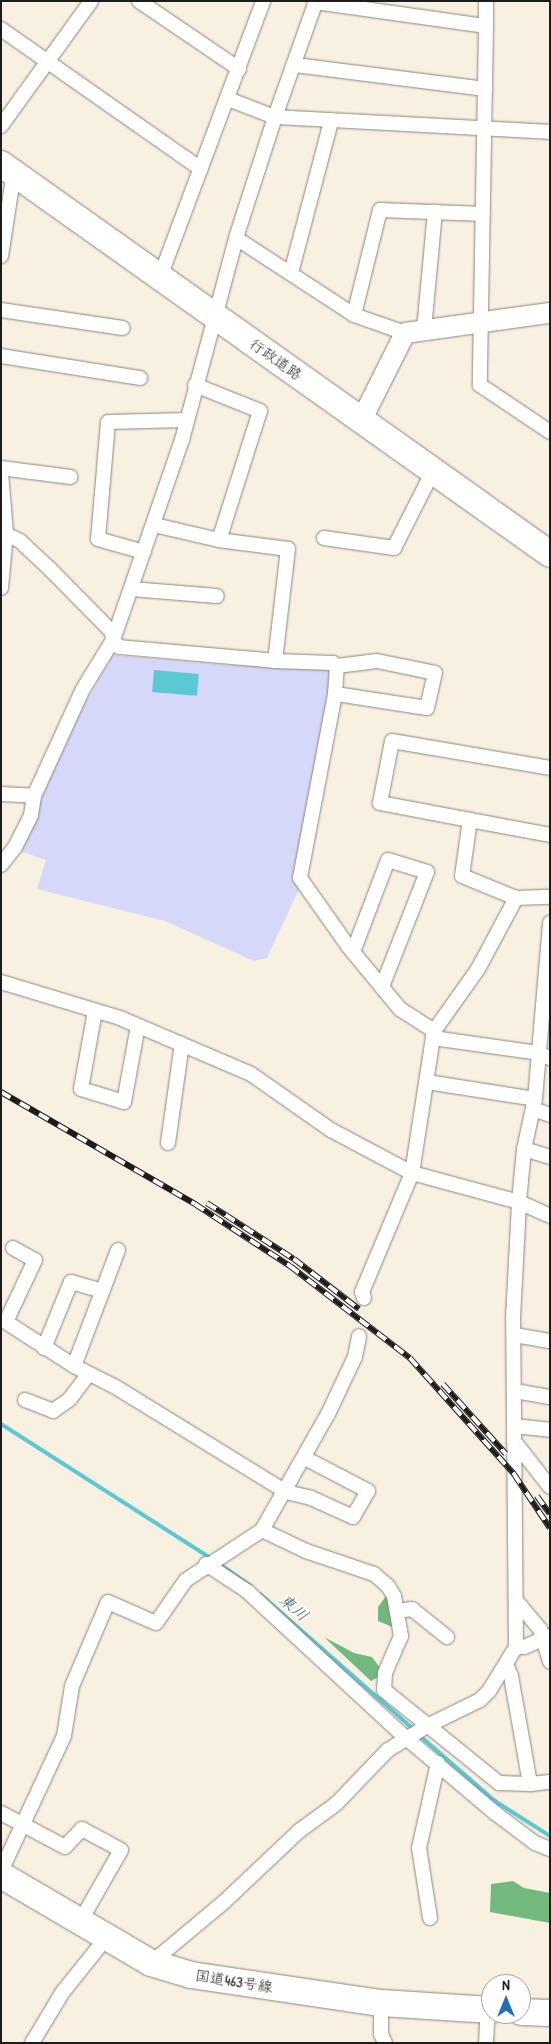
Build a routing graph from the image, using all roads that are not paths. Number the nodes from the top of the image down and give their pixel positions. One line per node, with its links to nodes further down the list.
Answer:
1 (91, 1): 8 (street)
2 (139, 1): 10 (street)
3 (263, 1): 10 (street)
4 (486, 1): 6 (street)
5 (316, 2): 6 (street); 9 (street)
6 (486, 26): 11 (street)
7 (1, 29): 8 (street)
8 (48, 62): 15 (street); 19 (street)
9 (295, 65): 11 (street); 13 (street)
10 (239, 69): 12 (street)
11 (486, 89): 16 (street)
12 (228, 99): 13 (street); 19 (street)
13 (275, 117): 14 (street); 22 (street)
14 (331, 122): 16 (street); 24 (street)
15 (1, 126)
16 (485, 130): 17 (street); 21 (street)
17 (550, 132)
18 (7, 168): 23 (street); 25 (highway, 行政道路)
19 (202, 169): 25 (street)
20 (435, 212): 21 (street); 28 (street); 32 (street)
21 (483, 214): 30 (street)
22 (236, 238): 24 (street); 29 (street)
23 (1, 256)
24 (291, 273): 28 (street)
25 (160, 277): 29 (highway, 行政道路)
26 (1, 310): 31 (street)
27 (550, 314): 30 (street)
28 (354, 315): 32 (street)
29 (214, 316): 35 (street); 36 (highway, 行政道路)
30 (481, 322): 32 (street); 38 (street)
31 (123, 328)
32 (415, 331): 36 (street)
33 (1, 356): 34 (street)
34 (140, 378)
35 (195, 385): 37 (street); 46 (street)
36 (362, 419): 40 (highway, 行政道路)
37 (186, 420): 43 (street); 47 (street)
38 (550, 432)
39 (1, 468): 42 (street)
40 (434, 469): 45 (street); 48 (highway, 行政道路)
41 (1, 473): 44 (street)
42 (70, 477)
43 (154, 526): 46 (street); 47 (street)
44 (4, 533): 49 (street); 52 (street)
45 (324, 538)
46 (219, 540): 53 (street)
47 (144, 552): 50 (street)
48 (550, 554)
49 (1, 588)
50 (131, 589): 51 (street); 52 (street)
51 (217, 596)
52 (113, 640): 53 (street); 58 (street)
53 (276, 661): 54 (street)
54 (338, 666): 55 (street); 55 (street)
55 (335, 694): 65 (street)
56 (550, 768): 59 (street)
57 (1, 794): 58 (street)
58 (34, 796): 61 (street)
59 (470, 820): 60 (street); 63 (street)
60 (550, 835)
61 (1, 865)
62 (550, 897): 63 (street)
63 (516, 898): 71 (street)
64 (550, 926): 68 (street)
65 (353, 952): 67 (street); 67 (street)
66 (1, 982): 69 (street)
67 (382, 987): 71 (street)
68 (547, 992): 73 (street)
69 (95, 1012): 70 (street); 70 (street)
70 (138, 1026): 72 (street)
71 (433, 1034): 73 (street); 74 (street)
72 (182, 1044): 77 (street); 80 (street)
73 (544, 1055): 75 (street)
74 (426, 1082): 75 (street); 80 (street)
75 (534, 1104): 76 (street); 78 (street)
76 (550, 1115)
77 (168, 1143)
78 (524, 1149): 79 (street); 81 (street)
79 (550, 1157)
80 (412, 1173): 81 (street); 86 (street)
81 (519, 1202): 82 (street); 88 (street)
82 (550, 1216)
83 (13, 1248): 87 (street)
84 (118, 1250): 85 (street)
85 (103, 1291): 91 (street); 92 (street)
86 (364, 1298)
87 (3, 1323): 91 (street)
88 (515, 1335): 90 (street); 94 (street)
89 (359, 1336): 100 (street)
90 (550, 1341)
91 (44, 1348): 92 (street)
92 (74, 1366): 93 (street)
93 (88, 1375): 96 (street); 102 (street)
94 (515, 1391): 95 (street); 97 (street)
95 (550, 1397)
96 (25, 1400)
97 (514, 1426): 98 (street); 99 (street)
98 (550, 1430)
99 (514, 1442): 101 (street); 105 (street)
100 (304, 1458): 102 (street); 102 (street)
101 (550, 1487)
102 (286, 1492): 103 (street)
103 (262, 1530): 104 (street); 106 (street)
104 (206, 1564): 113 (street); 118 (street)
105 (518, 1603): 108 (street); 109 (street)
106 (398, 1611): 107 (street); 112 (street)
107 (447, 1637)
108 (546, 1638): 109 (street); 110 (street)
109 (516, 1647): 111 (street)
110 (550, 1662)
111 (506, 1664): 112 (street); 116 (street)
112 (427, 1726): 113 (street); 116 (street)
113 (406, 1738): 114 (street); 125 (street)
114 (438, 1763): 119 (street); 122 (street)
115 (550, 1782): 116 (street)
116 (530, 1784)
117 (1, 1813): 118 (street)
118 (24, 1826): 120 (street); 123 (street)
119 (550, 1849)
120 (1, 1871)
121 (1, 1875): 123 (highway, 国道463号線)
122 (430, 1918)
123 (80, 1922): 124 (highway, 国道463号線)
124 (106, 1938): 125 (highway, 国道463号線); 131 (street)
125 (151, 1963): 126 (highway, 国道463号線)
126 (381, 2003): 127 (highway, 国道463号線); 132 (street)
127 (481, 2009)
128 (531, 2012): 129 (highway)
129 (550, 2013)
130 (488, 2024): 133 (street)
131 (32, 2043)
132 (385, 2043)
133 (486, 2043)

